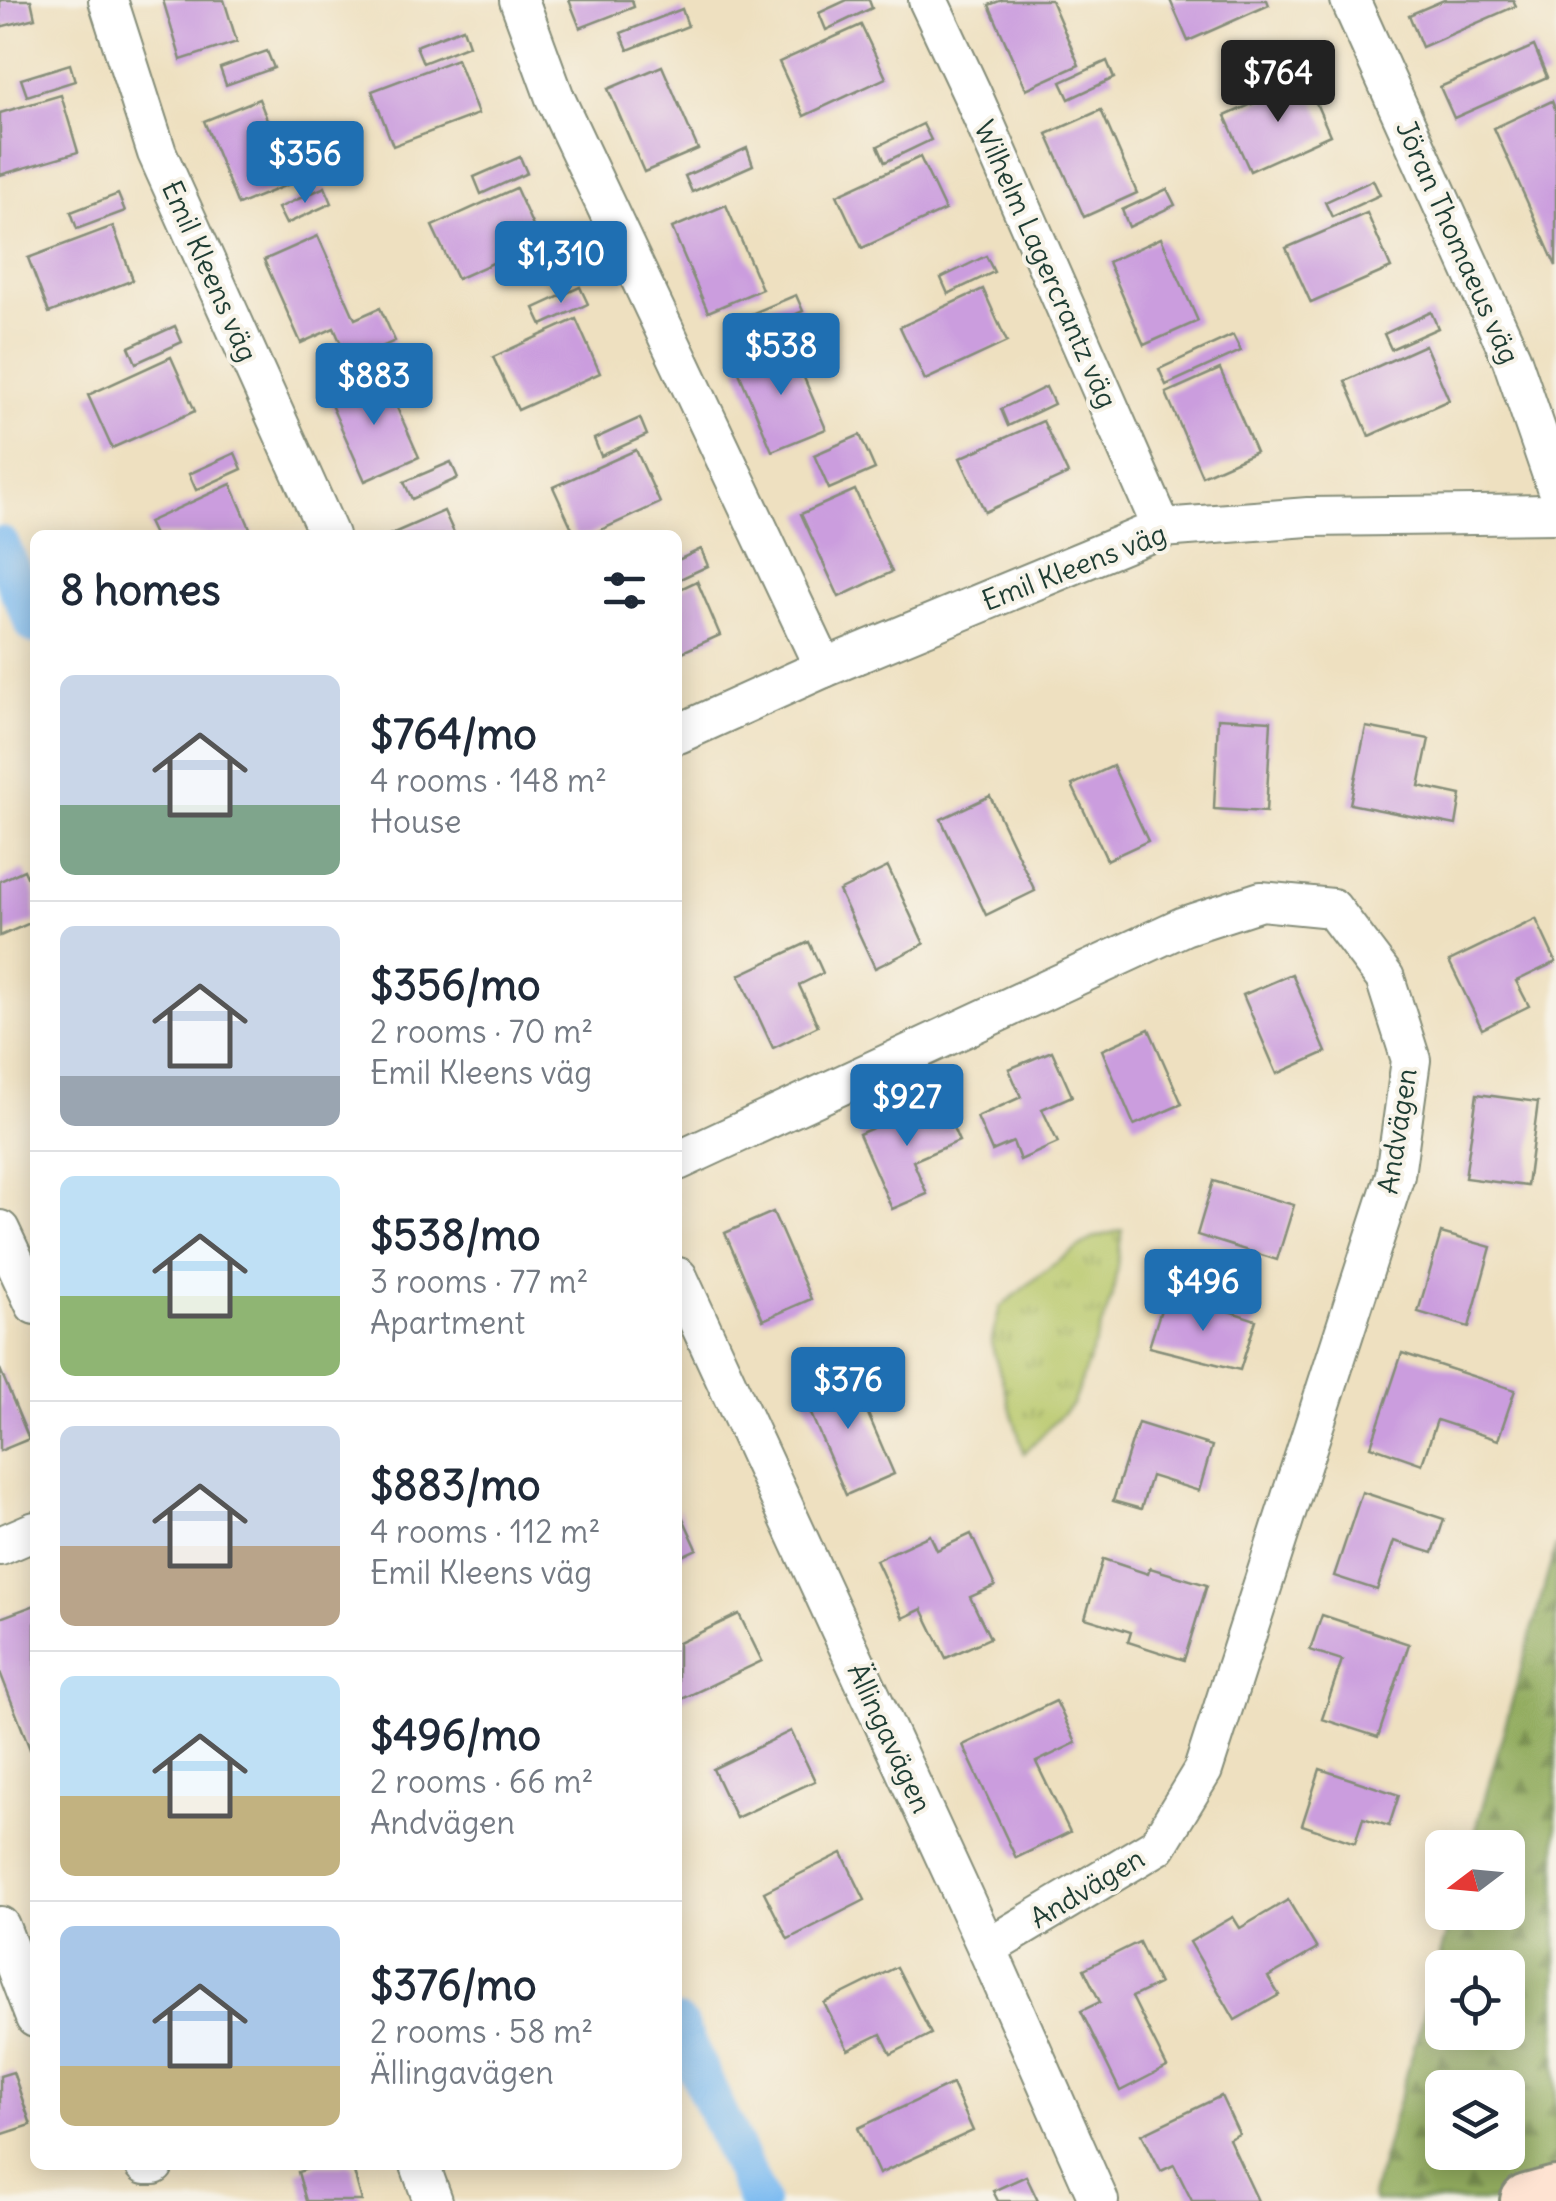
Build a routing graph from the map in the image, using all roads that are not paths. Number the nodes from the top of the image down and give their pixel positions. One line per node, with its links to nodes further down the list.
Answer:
1 (108, 0): 8 (street, Emil Kleens väg)
2 (519, 0): 9 (street)
3 (928, 0): 7 (street, Wilhelm Lagercrantz väg)
4 (1350, 0): 5 (street, Jöran Thomaeus väg)
5 (1556, 487)
6 (1556, 514): 7 (street, Emil Kleens väg)
7 (1162, 528): 9 (street, Emil Kleens väg)
8 (327, 530)
9 (824, 668): 10 (street, Emil Kleens väg)
10 (682, 732)
11 (682, 1160): 18 (street, Andvägen)
12 (0, 1230): 14 (street)
13 (682, 1286): 18 (street, Ällingavägen)
14 (30, 1294)
15 (30, 1533): 16 (street)
16 (0, 1546)
17 (0, 1926): 19 (street)
18 (987, 1948): 23 (street, Ällingavägen)
19 (30, 2005)
20 (422, 2170): 22 (street)
21 (1556, 2192): 24 (street)
22 (433, 2201)
23 (1099, 2201)
24 (1527, 2201)

